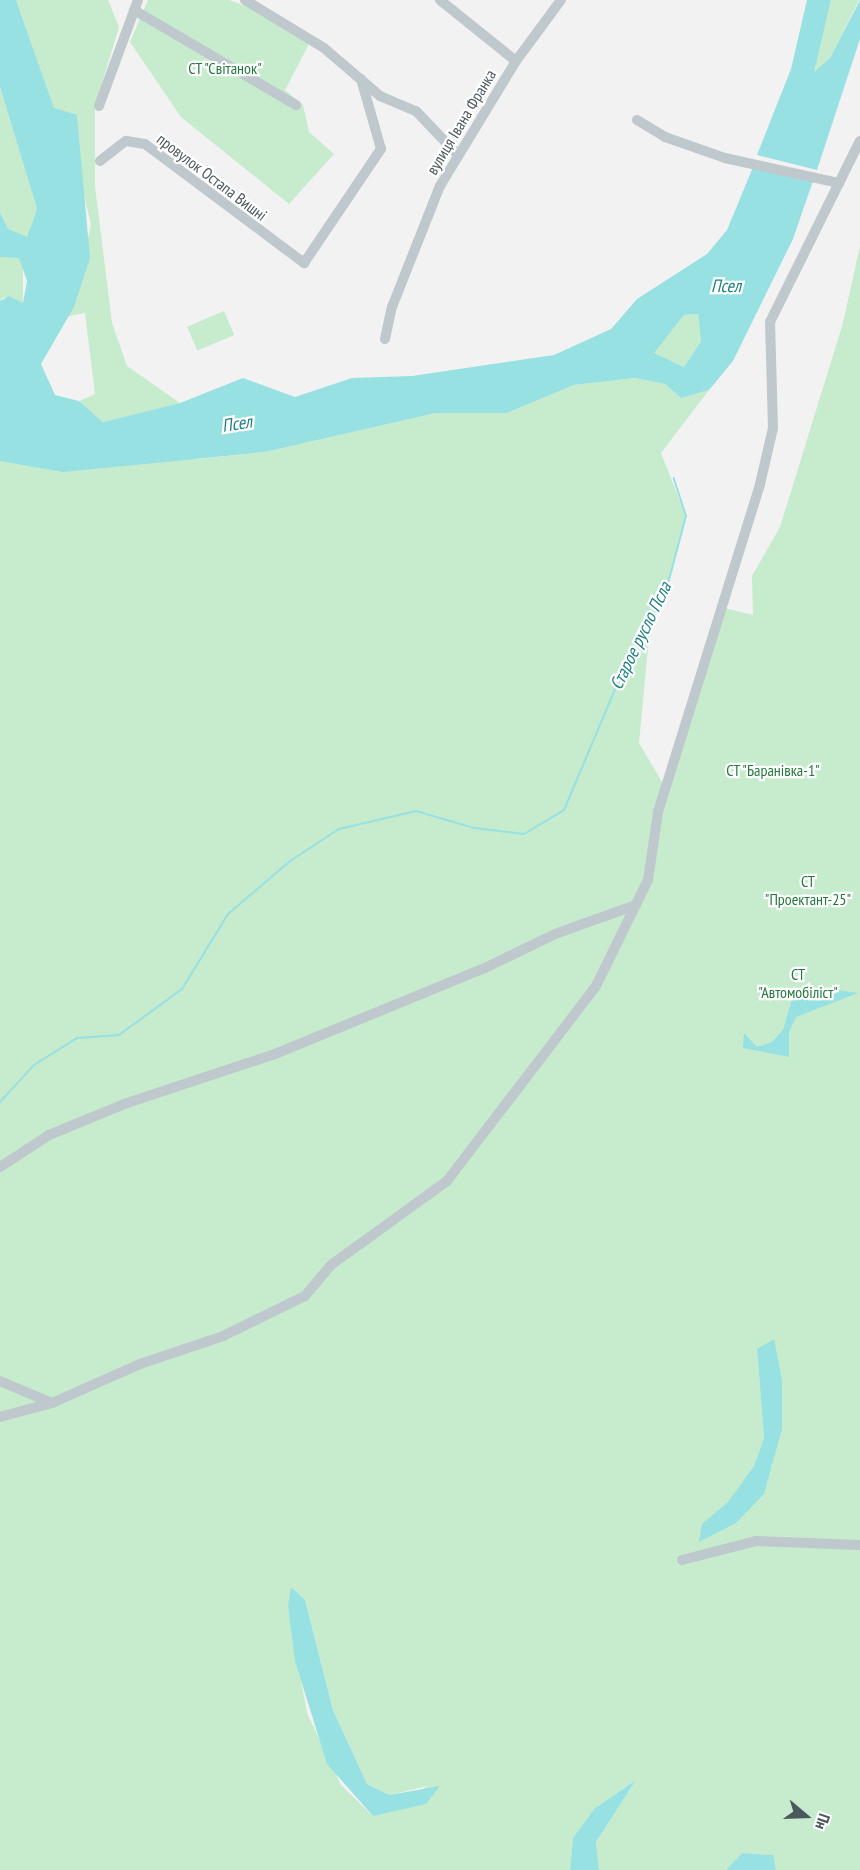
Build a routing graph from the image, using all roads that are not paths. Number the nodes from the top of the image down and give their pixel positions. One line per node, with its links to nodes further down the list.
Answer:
1 (244, 0): 6 (street)
2 (440, 0): 5 (street)
3 (561, 0): 5 (street, вулиця Івана Франка)
4 (136, 5): 7 (street); 8 (street)
5 (516, 61): 11 (street, вулиця Івана Франка)
6 (361, 80): 11 (street); 12 (street, провулок Остапа Вишні)
7 (297, 105)
8 (99, 106)
9 (637, 120): 13 (street)
10 (860, 141): 13 (street)
11 (458, 154): 14 (street, вулиця Івана Франка)
12 (100, 161)
13 (839, 183): 15 (street)
14 (385, 339)
15 (636, 905): 16 (street); 18 (street)
16 (0, 1167)
17 (0, 1381): 18 (street)
18 (52, 1403): 19 (street)
19 (0, 1416)
20 (860, 1545): 21 (street)
21 (682, 1560)

